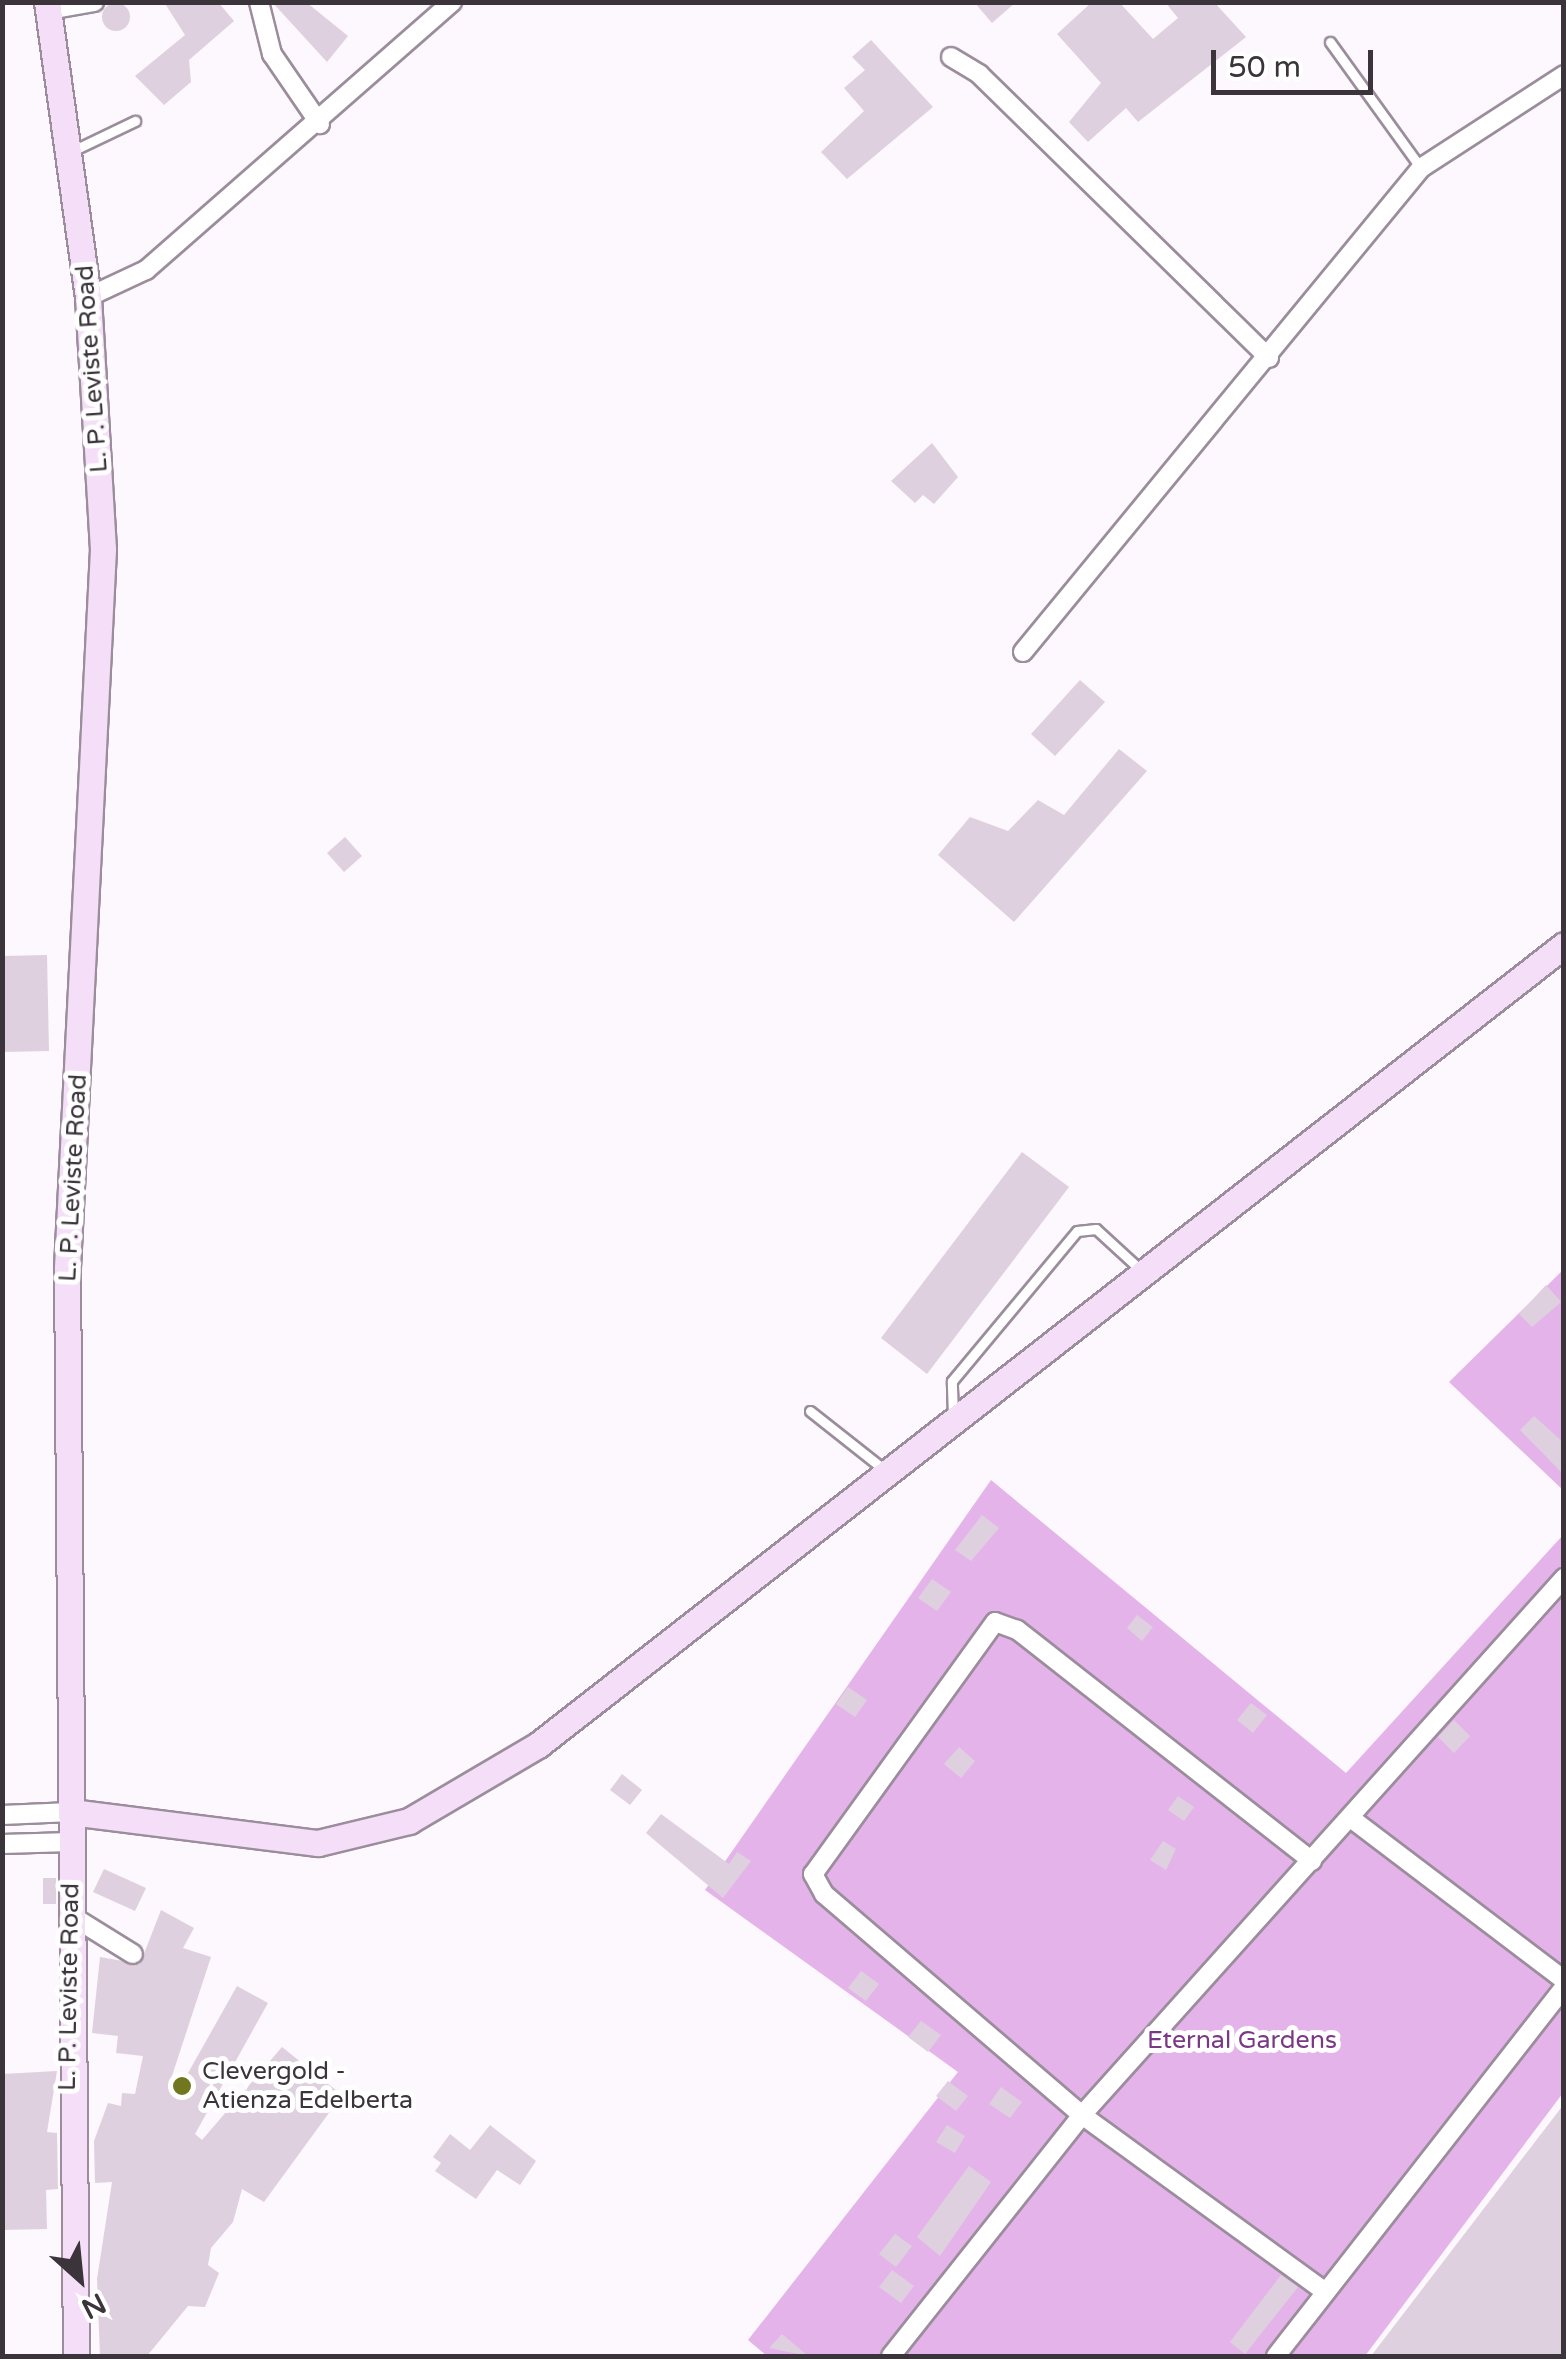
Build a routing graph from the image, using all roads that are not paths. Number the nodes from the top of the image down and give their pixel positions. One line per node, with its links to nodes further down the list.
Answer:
1 (94, 2): 4 (street)
2 (259, 2): 9 (street)
3 (452, 2): 9 (street)
4 (48, 6): 10 (main road, L. P. Leviste Road)
5 (1330, 42): 11 (lane)
6 (951, 58): 13 (street)
7 (1564, 75): 11 (street)
8 (134, 120): 10 (lane)
9 (320, 124): 12 (street)
10 (69, 152): 12 (main road, L. P. Leviste Road)
11 (1421, 168): 13 (street)
12 (88, 297): 21 (main road, L. P. Leviste Road)
13 (1269, 358): 14 (street)
14 (1024, 652)
15 (1564, 946): 16 (main road)
16 (1146, 1274): 18 (main road); 18 (lane)
17 (810, 1411): 19 (lane)
18 (955, 1422): 19 (main road)
19 (888, 1473): 24 (main road)
20 (1564, 1578): 23 (street)
21 (71, 1812): 22 (street); 24 (main road); 25 (main road, L. P. Leviste Road)
22 (2, 1815)
23 (1352, 1819): 27 (street); 30 (street)
24 (108, 1824): 25 (main road)
25 (71, 1842): 26 (street); 28 (main road, L. P. Leviste Road)
26 (2, 1844)
27 (1312, 1861): 31 (street); 31 (street)
28 (70, 1915): 29 (street); 33 (main road, L. P. Leviste Road)
29 (134, 1954)
30 (1564, 1984): 32 (street)
31 (1082, 2115): 32 (street); 34 (street)
32 (1326, 2292): 35 (street)
33 (76, 2356)
34 (892, 2356)
35 (1276, 2356)

